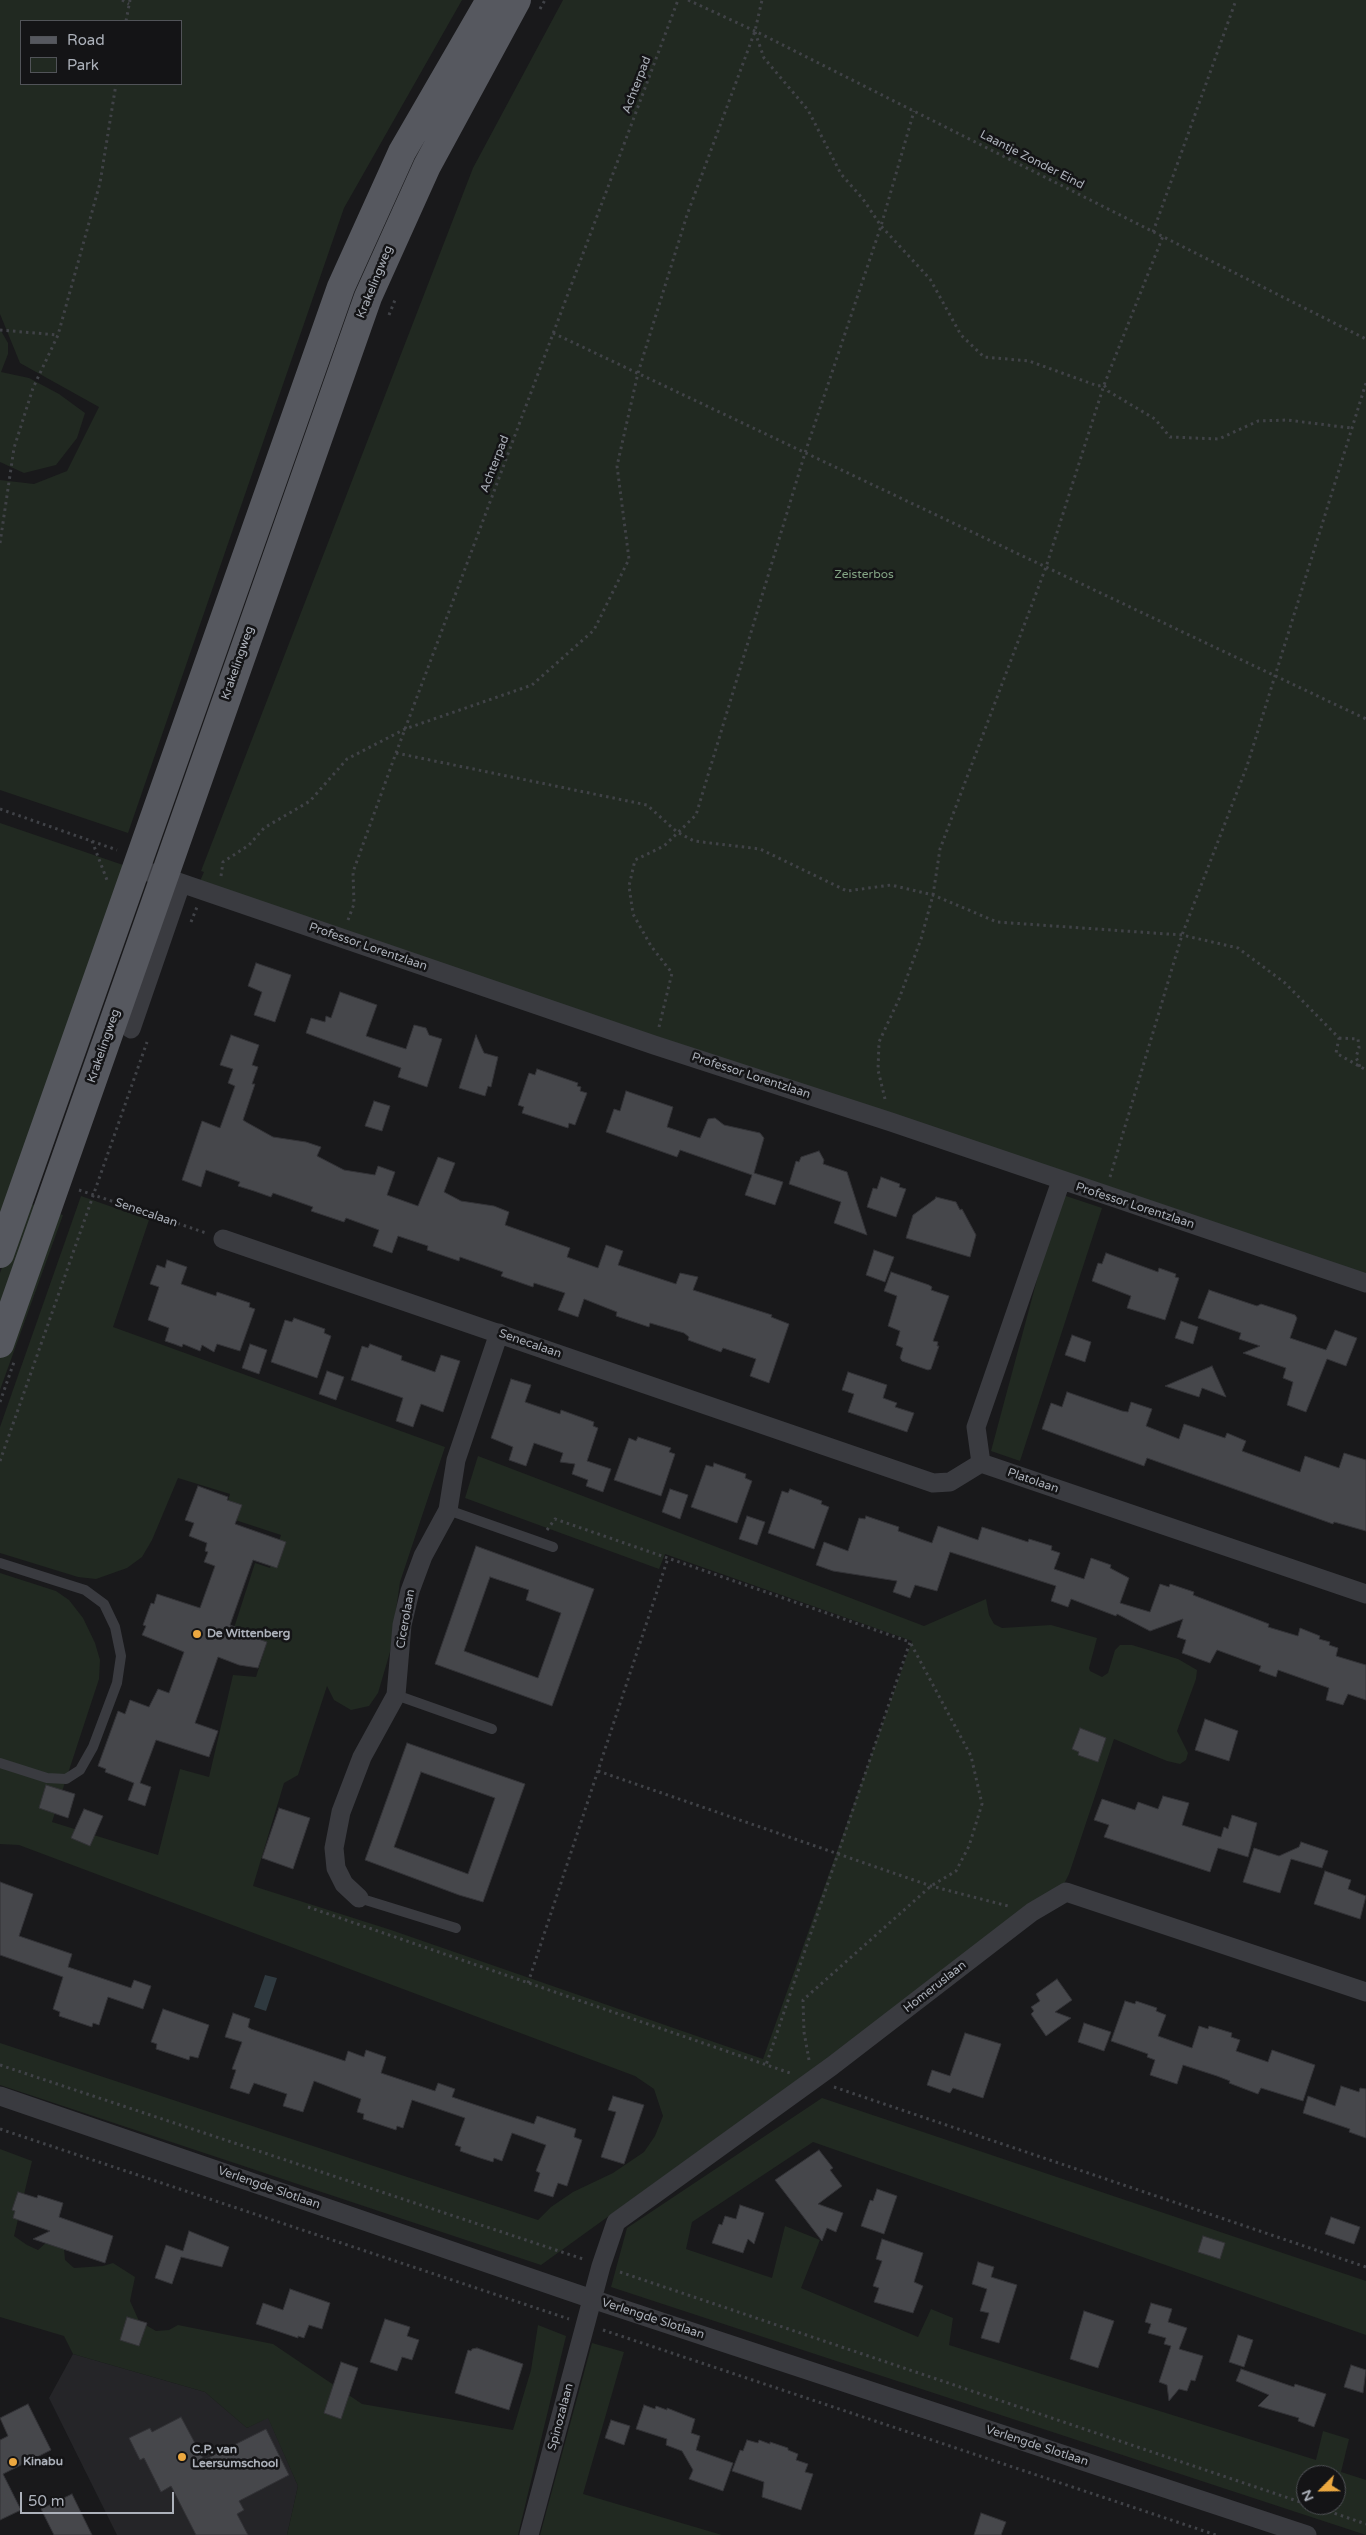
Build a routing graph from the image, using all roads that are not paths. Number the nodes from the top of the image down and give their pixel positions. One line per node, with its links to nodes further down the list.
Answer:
1 (490, 0): 3 (main road)
2 (526, 8): 4 (main road, Krakelingweg)
3 (138, 868): 4 (street, Professor Lorentzlaan); 8 (main road)
4 (172, 881): 5 (street, Krakelingweg); 6 (street, Professor Lorentzlaan); 11 (main road, Krakelingweg)
5 (131, 1029)
6 (1061, 1181): 9 (street, Professor Lorentzlaan); 12 (street)
7 (223, 1239): 10 (street, Senecalaan)
8 (0, 1254)
9 (1366, 1283)
10 (499, 1333): 12 (street, Senecalaan); 13 (street, Cicerolaan)
11 (0, 1344)
12 (981, 1463): 16 (street, Platolaan)
13 (448, 1510): 14 (lane); 17 (street, Cicerolaan)
14 (553, 1547)
15 (0, 1562): 19 (lane)
16 (1366, 1594)
17 (396, 1695): 18 (lane); 20 (street, Cicerolaan)
18 (492, 1729)
19 (0, 1763)
20 (359, 1898): 21 (lane)
21 (456, 1928)
22 (1366, 1992): 24 (street, Homeruslaan)
23 (0, 2096): 24 (street, Verlengde Slotlaan)
24 (592, 2299): 25 (street, Spinozalaan); 26 (street, Verlengde Slotlaan)
25 (529, 2535)
26 (1308, 2535)

